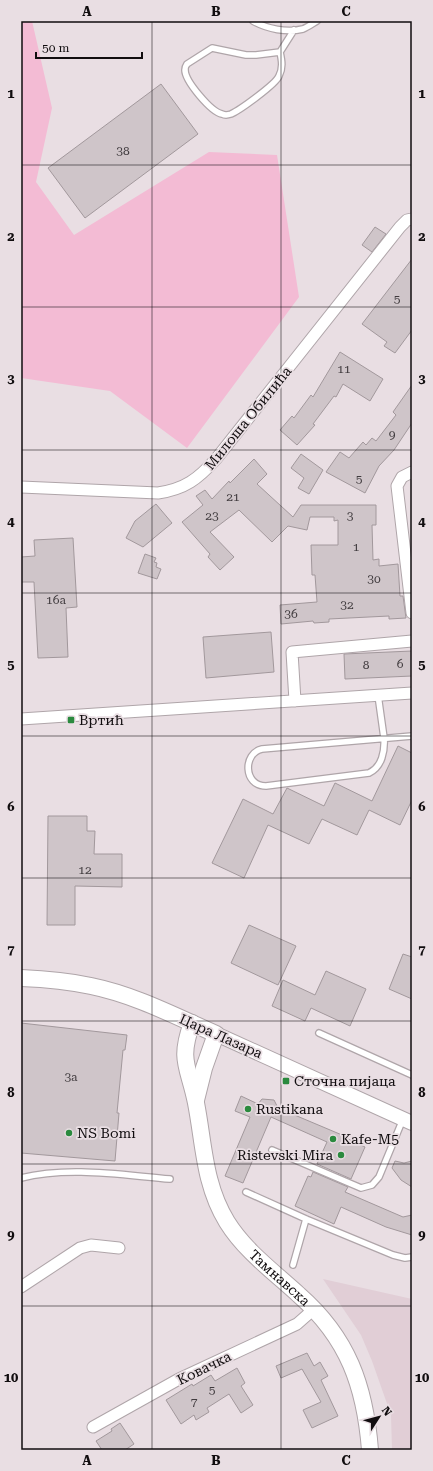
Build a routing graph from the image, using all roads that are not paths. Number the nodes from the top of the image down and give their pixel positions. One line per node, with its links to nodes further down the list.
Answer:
1 (253, 21): 3 (lane)
2 (317, 21): 3 (lane)
3 (294, 30): 4 (lane)
4 (280, 52): 4 (lane)
5 (412, 219): 7 (street, Милоша Обилића)
6 (412, 472): 8 (street)
7 (21, 487)
8 (412, 613)
9 (412, 641): 12 (street)
10 (412, 693): 11 (street)
11 (378, 695): 12 (street); 15 (lane)
12 (295, 701): 13 (street)
13 (21, 719)
14 (412, 736): 15 (lane)
15 (384, 738): 15 (lane)
16 (21, 978): 17 (main road, Цара Лазара)
17 (192, 1023): 19 (main road, Цара Лазара); 21 (main road, Тамнавска)
18 (319, 1033): 20 (lane)
19 (216, 1034): 21 (main road); 22 (street, Цара Лазара)
20 (412, 1075)
21 (196, 1102): 32 (main road, Тамнавска)
22 (408, 1121): 23 (lane)
23 (272, 1150)
24 (21, 1178): 25 (lane)
25 (170, 1179)
26 (246, 1192): 27 (lane)
27 (306, 1219): 29 (lane); 30 (lane)
28 (119, 1248): 31 (street)
29 (412, 1257)
30 (293, 1265)
31 (21, 1287)
32 (314, 1309): 33 (street, Ковачка); 34 (main road, Тамнавска)
33 (93, 1427)
34 (370, 1450)

